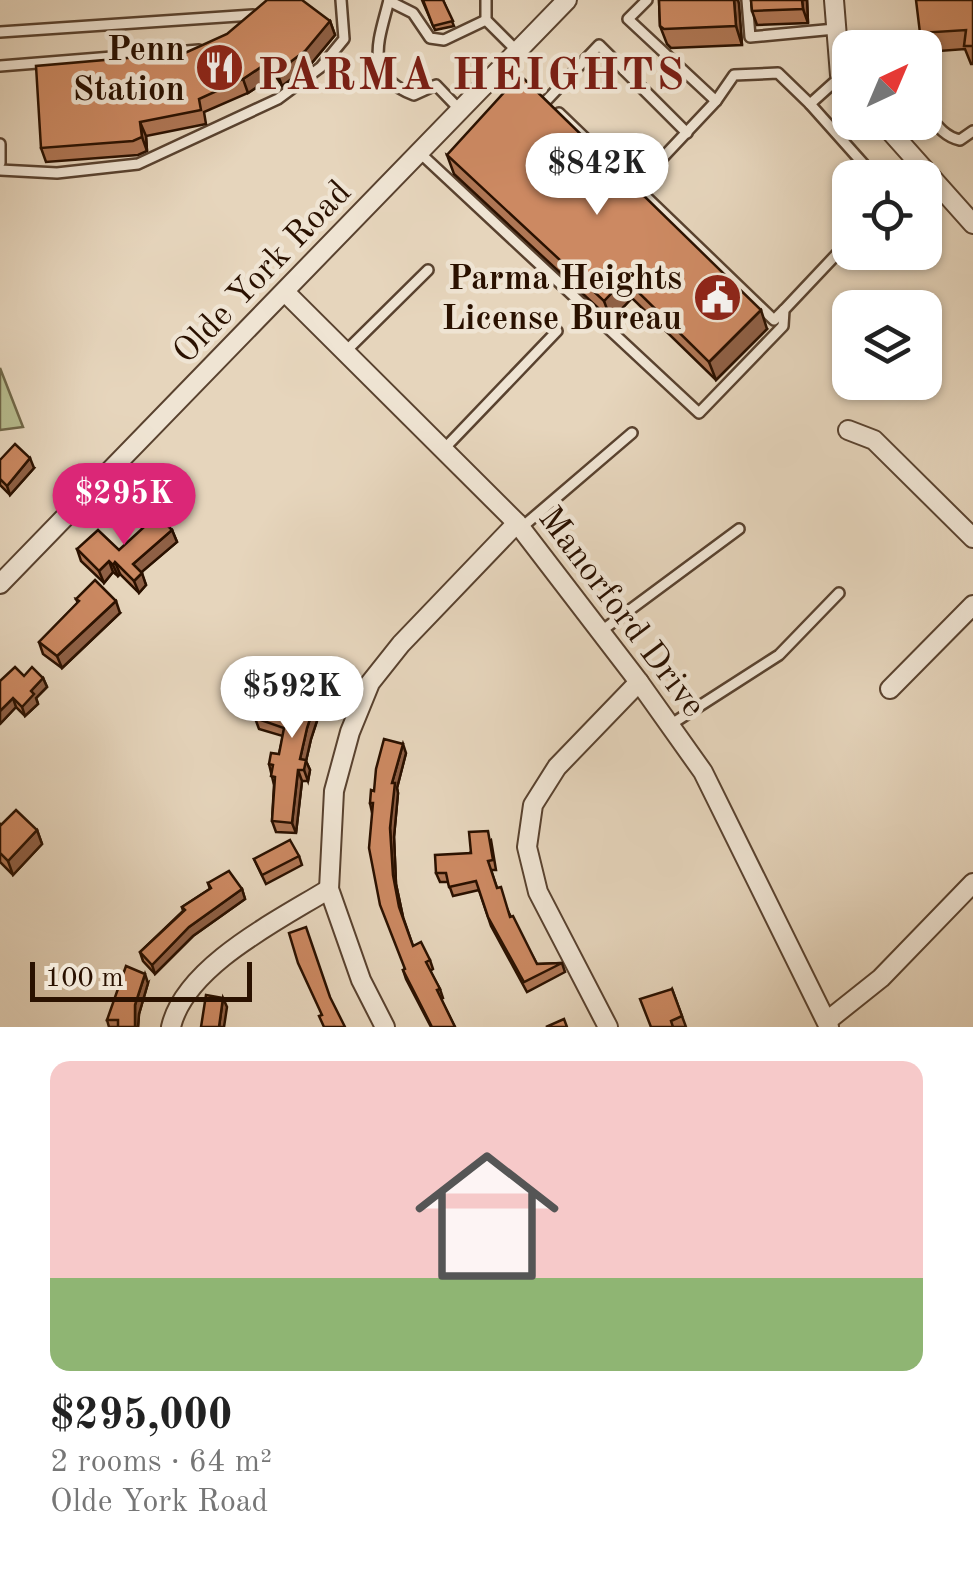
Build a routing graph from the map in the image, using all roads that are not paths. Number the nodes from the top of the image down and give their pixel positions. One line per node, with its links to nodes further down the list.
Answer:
1 (340, 0): 28 (lane)
2 (486, 0): 8 (lane)
3 (567, 0): 13 (street, Olde York Road)
4 (646, 0): 18 (lane)
5 (746, 0): 10 (lane)
6 (834, 0): 10 (street)
7 (389, 1): 8 (lane); 20 (lane)
8 (486, 20): 13 (lane)
9 (242, 26): 11 (lane)
10 (836, 29)
11 (0, 32)
12 (206, 48): 14 (lane)
13 (514, 63): 20 (street, Olde York Road)
14 (0, 66)
15 (533, 88): 17 (lane)
16 (832, 88): 19 (lane)
17 (546, 101): 23 (lane); 29 (lane)
18 (716, 102): 19 (lane); 23 (lane)
19 (810, 104): 27 (lane)
20 (461, 110): 26 (street, Olde York Road)
21 (942, 130): 22 (lane)
22 (973, 131)
23 (687, 133): 29 (lane)
24 (898, 140): 30 (street)
25 (0, 144): 28 (lane)
26 (420, 153): 33 (street, Olde York Road); 34 (lane)
27 (860, 160)
28 (0, 166)
29 (636, 186): 34 (lane)
30 (973, 224)
31 (832, 259): 34 (lane)
32 (428, 270): 36 (lane)
33 (286, 293): 36 (street, Manorford Drive); 43 (street, Olde York Road)
34 (784, 310)
35 (557, 331): 39 (lane)
36 (345, 352): 39 (street, Manorford Drive)
37 (848, 430): 42 (street)
38 (632, 433): 40 (lane)
39 (443, 450): 40 (street, Manorford Drive)
40 (519, 526): 46 (street, Manorford Drive); 51 (street)
41 (738, 529): 46 (lane)
42 (973, 538)
43 (0, 584)
44 (839, 593): 49 (lane)
45 (973, 605): 48 (street)
46 (600, 632): 47 (street, Manorford Drive)
47 (638, 682): 49 (street, Manorford Drive); 55 (street)
48 (890, 688)
49 (670, 725): 52 (street, Manorford Drive)
50 (973, 884): 52 (street)
51 (328, 889): 53 (street); 54 (street)
52 (828, 1024)
53 (171, 1027)
54 (385, 1027)
55 (608, 1027)

